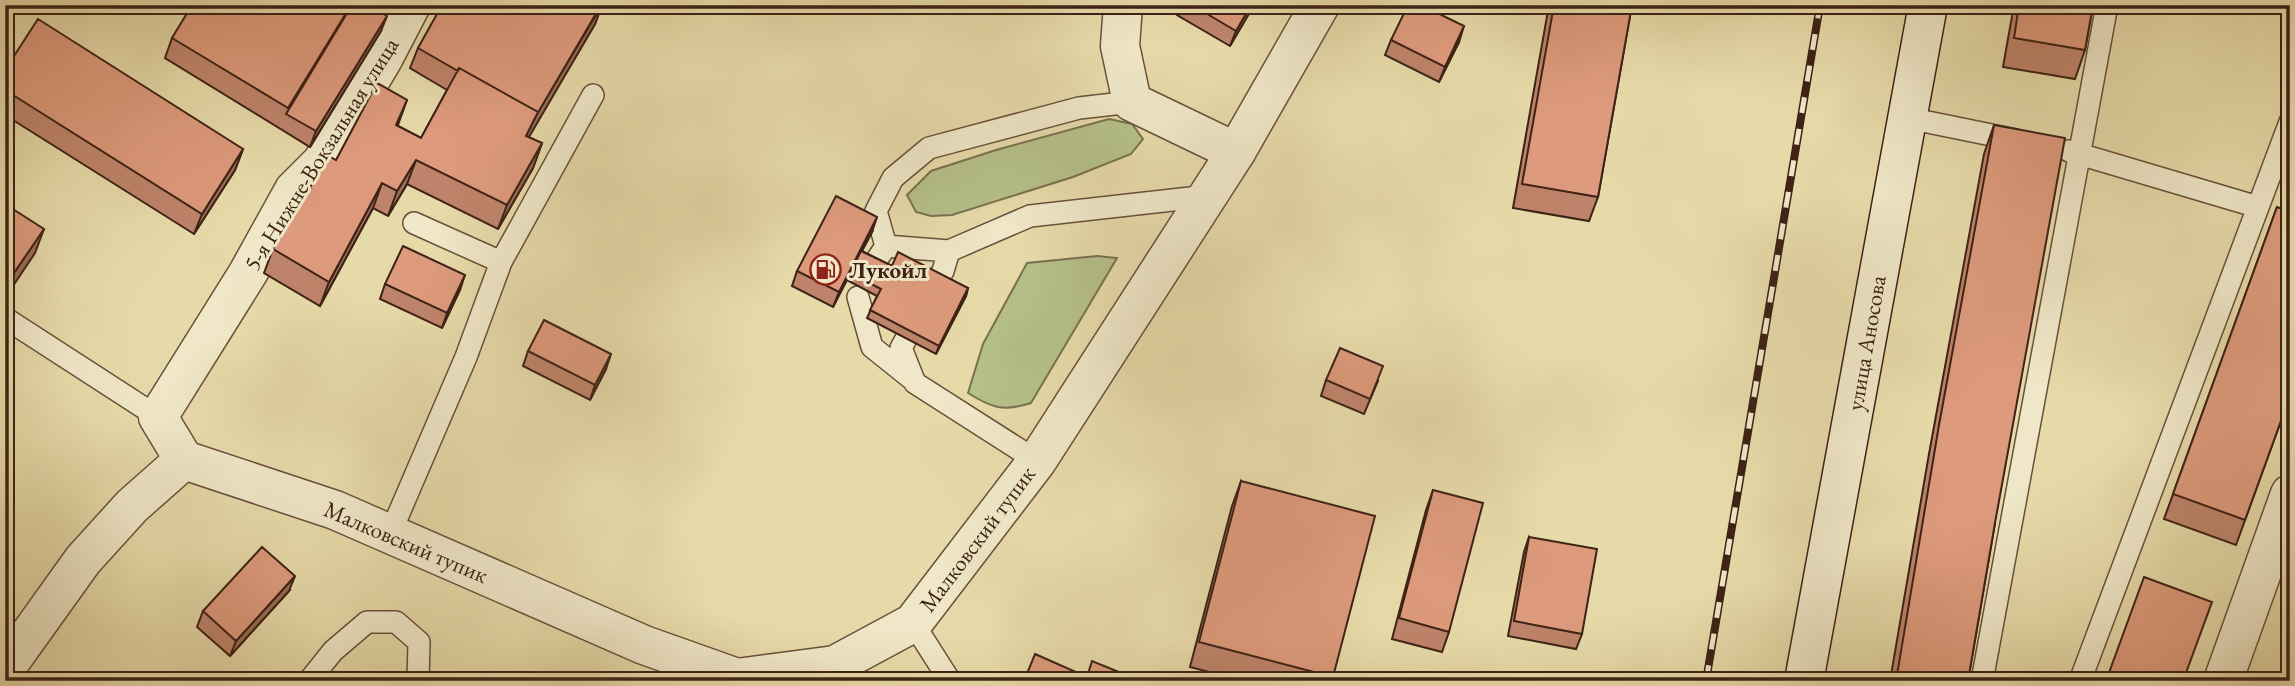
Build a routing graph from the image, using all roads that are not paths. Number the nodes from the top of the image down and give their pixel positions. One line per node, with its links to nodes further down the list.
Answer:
1 (411, 5): 20 (street, 5-я Нижне-Вокзальная улица)
2 (1123, 5): 7 (street)
3 (1320, 5): 10 (street, Малковский тупик)
4 (1928, 5): 8 (street, улица Аносова)
5 (2107, 5): 11 (lane)
6 (593, 95): 16 (lane)
7 (1132, 102): 10 (street); 15 (lane)
8 (1908, 118): 11 (lane); 30 (street, улица Аносова)
9 (2290, 122): 13 (lane)
10 (1236, 152): 12 (street, Малковский тупик)
11 (2080, 153): 13 (lane); 31 (lane)
12 (1208, 196): 15 (lane); 22 (street, Малковский тупик)
13 (2258, 207): 32 (lane)
14 (414, 223): 16 (lane)
15 (949, 251): 19 (lane)
16 (501, 262): 24 (lane)
17 (858, 297): 19 (lane)
18 (5, 318): 20 (lane)
19 (915, 383): 22 (lane)
20 (158, 417): 21 (street)
21 (184, 460): 24 (street, Малковский тупик); 26 (street)
22 (1037, 461): 25 (street, Малковский тупик)
23 (2290, 494): 33 (street)
24 (390, 534): 25 (street, Малковский тупик)
25 (913, 623): 29 (lane)
26 (5, 669)
27 (309, 681): 28 (lane)
28 (418, 681)
29 (950, 681)
30 (1804, 681)
31 (1982, 681)
32 (2080, 681)
33 (2223, 681)

